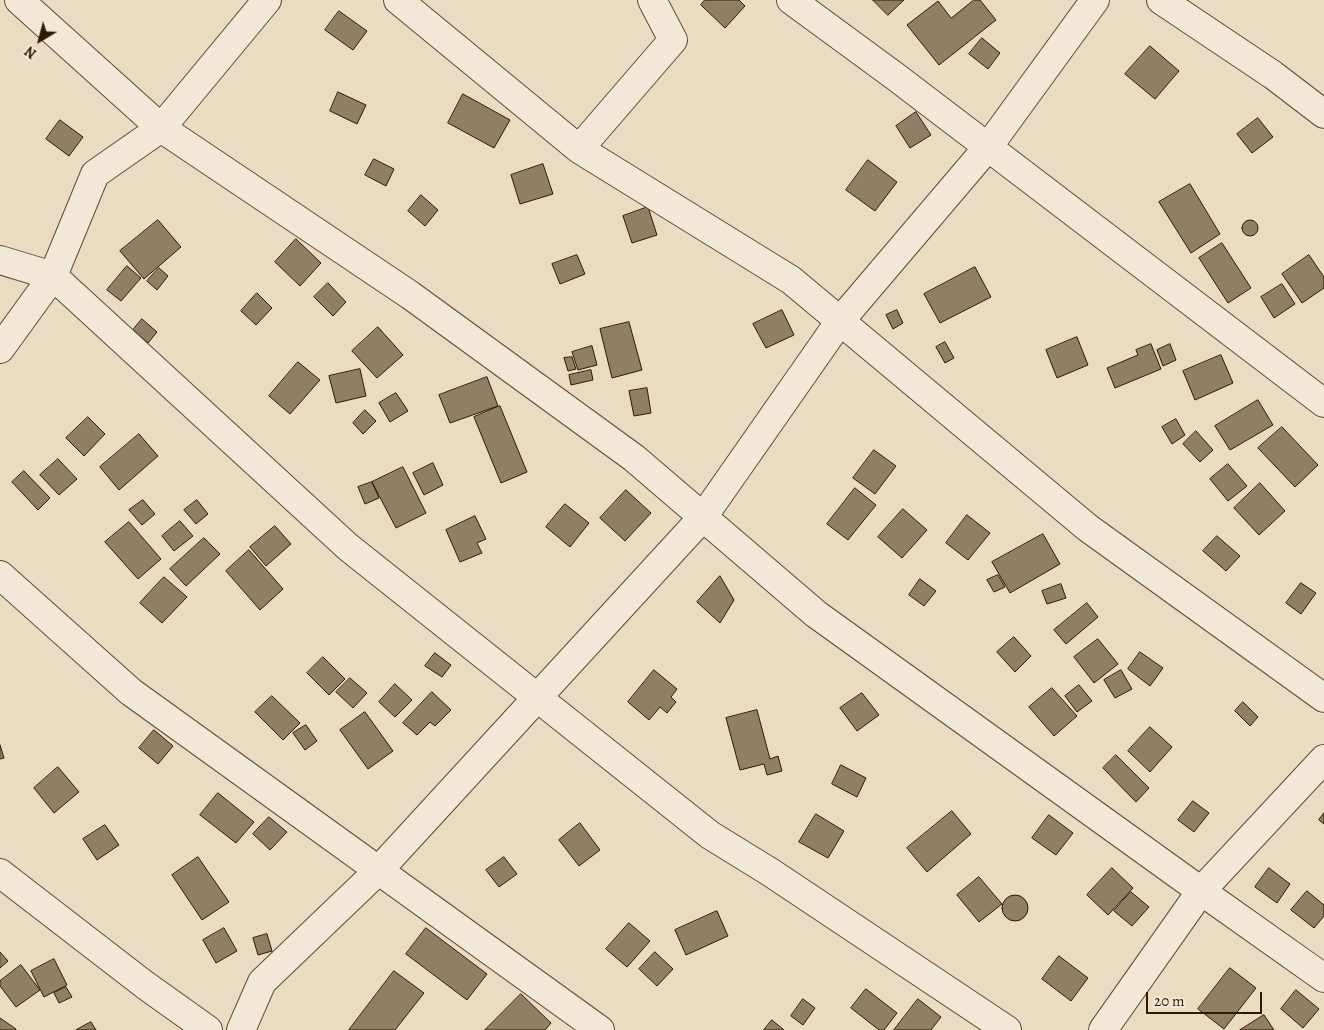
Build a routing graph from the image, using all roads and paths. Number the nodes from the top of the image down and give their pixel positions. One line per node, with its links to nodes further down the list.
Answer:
1 (19, 0): 9 (street)
2 (267, 0): 9 (street)
3 (398, 0): 11 (street)
4 (652, 0): 11 (street)
5 (791, 0): 10 (street)
6 (1095, 0): 10 (street)
7 (1161, 0): 8 (street)
8 (1324, 114)
9 (160, 128): 13 (street); 17 (street)
10 (988, 147): 14 (street); 16 (street)
11 (579, 149): 14 (street)
12 (0, 260): 13 (street)
13 (52, 276): 15 (street); 19 (street)
14 (840, 321): 17 (street); 20 (street)
15 (0, 349)
16 (1324, 403)
17 (702, 517): 19 (street); 24 (street)
18 (0, 575): 22 (street)
19 (538, 697): 22 (street); 29 (street)
20 (1324, 698)
21 (1324, 759): 24 (street)
22 (378, 871): 27 (street); 28 (street)
23 (0, 873): 26 (street)
24 (1201, 891): 25 (street); 30 (street)
25 (1324, 978)
26 (208, 1030)
27 (241, 1030)
28 (600, 1030)
29 (1007, 1030)
30 (1103, 1030)

